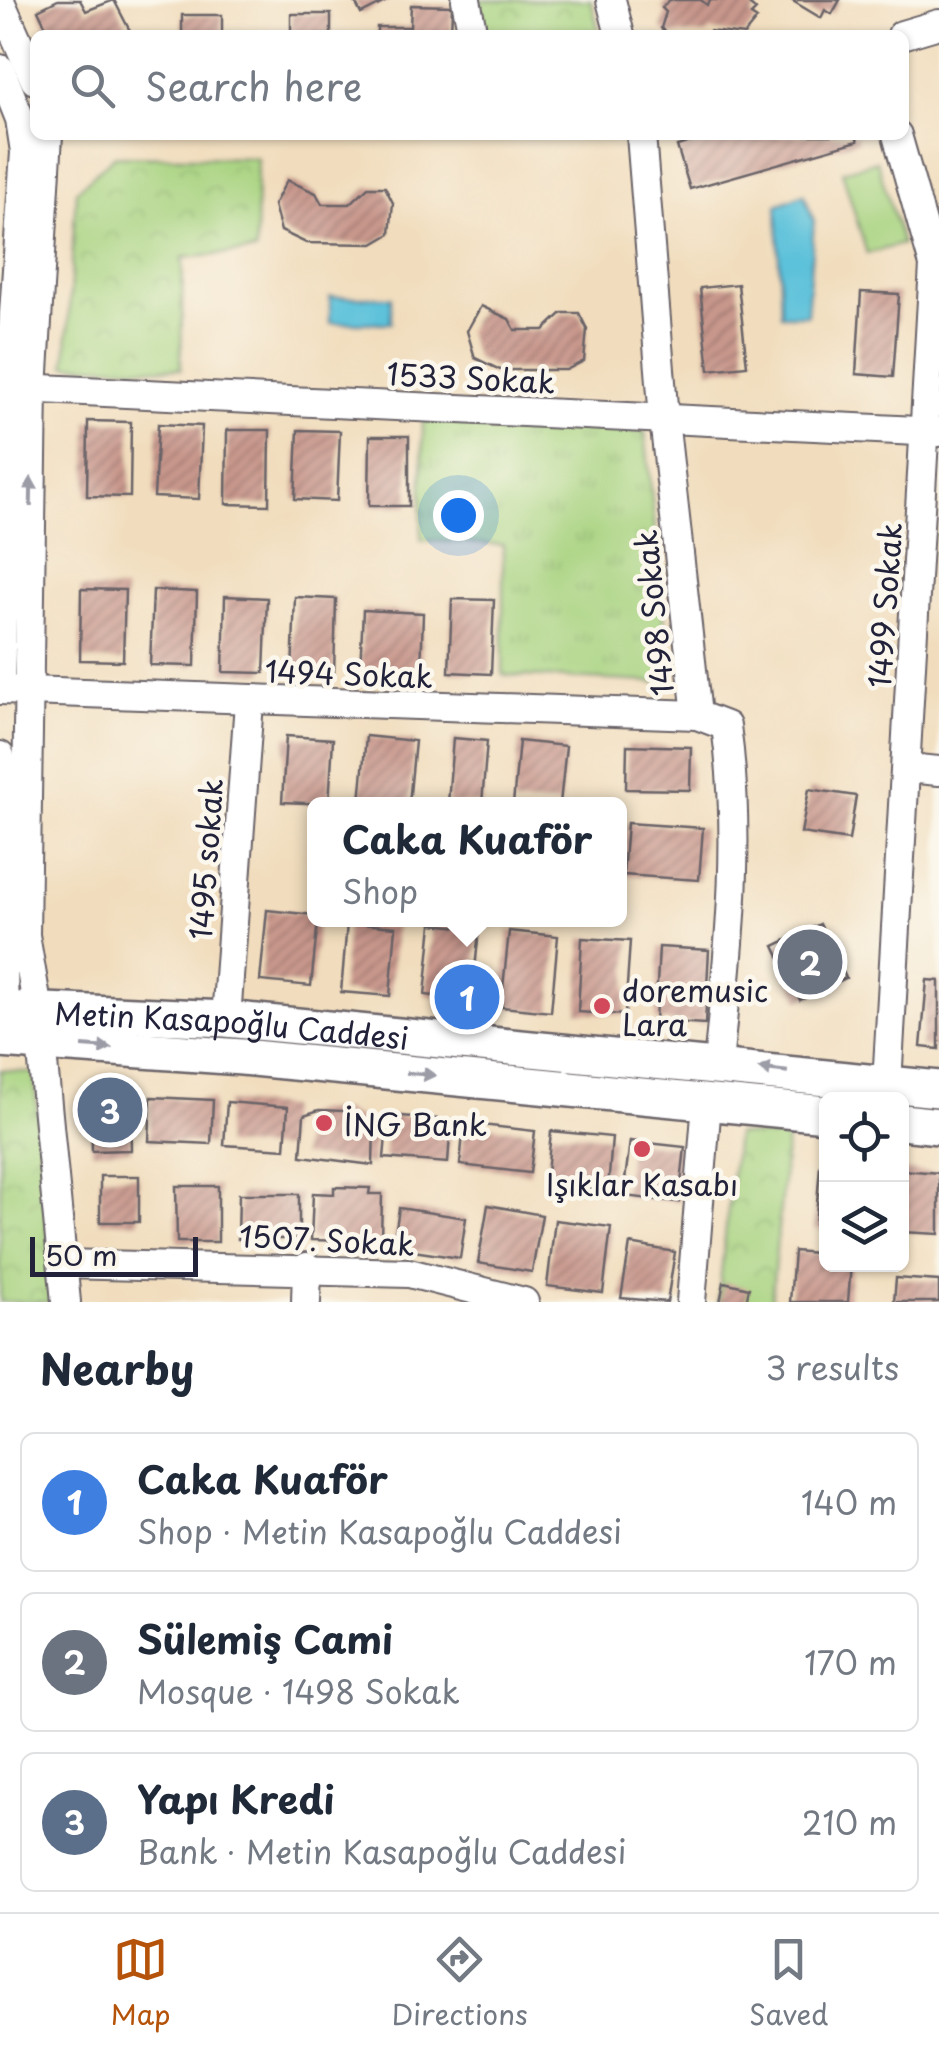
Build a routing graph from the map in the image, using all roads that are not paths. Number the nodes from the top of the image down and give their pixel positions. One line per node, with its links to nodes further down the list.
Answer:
1 (466, 0): 5 (street)
2 (611, 0): 6 (street)
3 (0, 1): 9 (street)
4 (939, 24): 7 (street)
5 (473, 30)
6 (619, 30)
7 (909, 33)
8 (0, 69): 13 (street)
9 (30, 69)
10 (47, 140): 13 (street)
11 (640, 140): 14 (street, 1498 Sokak)
12 (898, 140): 15 (street, 1499 Sokak)
13 (14, 388): 14 (street, 1533 Sokak); 16 (street)
14 (664, 419): 15 (street, 1533 Sokak); 18 (street, 1498 Sokak)
15 (933, 431): 20 (street, 1499 Sokak)
16 (9, 688): 17 (street, 1494 Sokak); 24 (street)
17 (249, 702): 18 (street, 1494 Sokak); 22 (street, 1495 sokak)
18 (697, 716): 25 (street, 1498 Sokak)
19 (0, 756): 23 (street)
20 (906, 768): 21 (street); 26 (street, 1499 Sokak)
21 (939, 771)
22 (226, 1019): 24 (main road, Metin Kasapoğlu Caddesi); 25 (main road, Metin Kasapoğlu Caddesi)
23 (2, 1025): 24 (main road, Metin Kasapoğlu Caddesi)
24 (40, 1027): 28 (main road, Metin Kasapoğlu Caddesi, one-way to 28); 32 (street)
25 (718, 1064): 26 (main road, Metin Kasapoğlu Caddesi, one-way to 25)
26 (887, 1084): 27 (main road, Metin Kasapoğlu Caddesi)
27 (939, 1089)
28 (707, 1102): 29 (main road, Metin Kasapoğlu Caddesi); 37 (street)
29 (819, 1113)
30 (909, 1123): 31 (main road)
31 (939, 1126)
32 (63, 1264): 33 (street, 1507. Sokak); 34 (street)
33 (307, 1267): 35 (street); 36 (street, 1507. Sokak)
34 (66, 1302)
35 (306, 1302)
36 (524, 1302)
37 (691, 1302)

